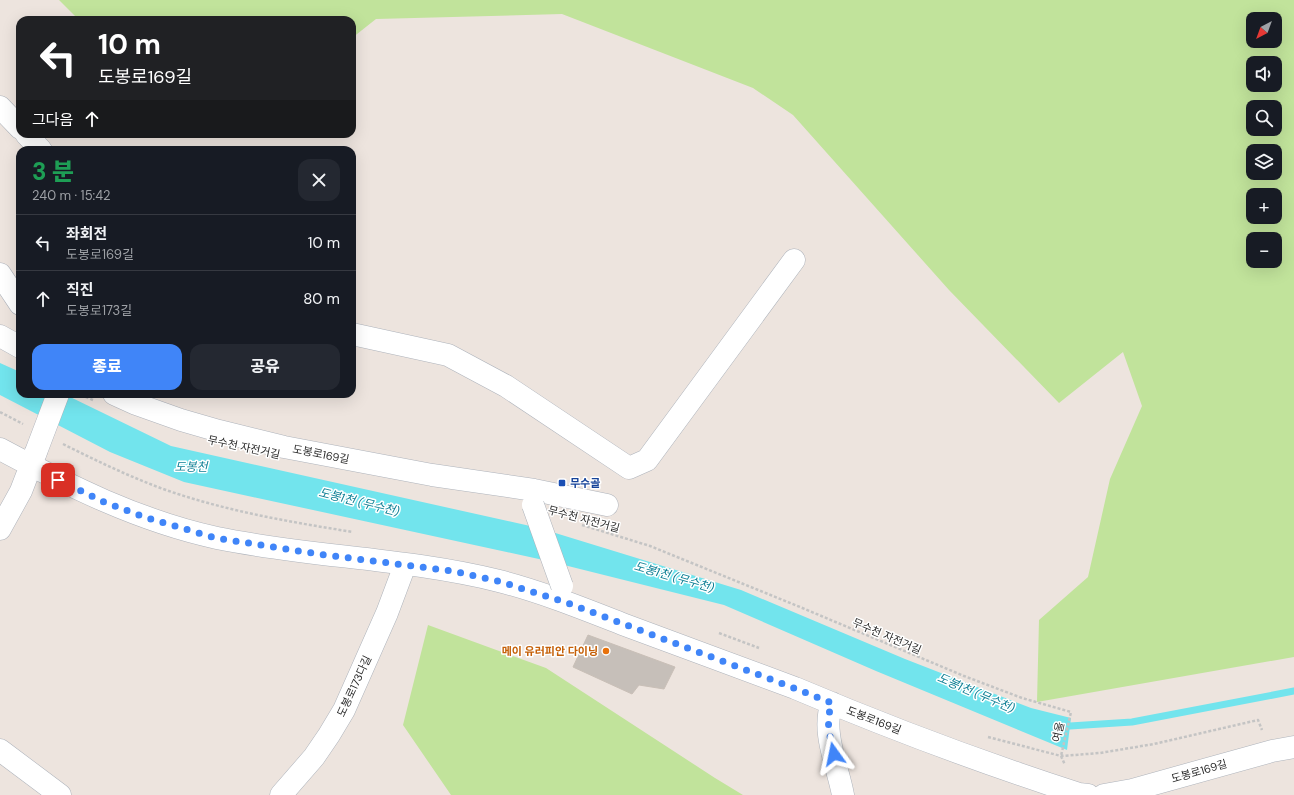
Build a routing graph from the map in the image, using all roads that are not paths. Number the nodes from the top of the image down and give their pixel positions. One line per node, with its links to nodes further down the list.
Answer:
1 (0, 107): 2 (street)
2 (16, 124)
3 (30, 138): 4 (street)
4 (37, 146)
5 (794, 260): 8 (street)
6 (0, 274): 7 (street)
7 (16, 298)
8 (356, 335)
9 (0, 336): 10 (street)
10 (16, 345)
11 (57, 398): 14 (street, bridge)
12 (123, 398): 15 (street, 도봉로169길)
13 (0, 449): 14 (street, 도봉로169길)
14 (34, 459): 17 (street); 18 (street, 도봉로169길)
15 (534, 498): 16 (street, 도봉로169길); 19 (street, bridge)
16 (607, 505)
17 (0, 529)
18 (406, 565): 19 (street, 도봉로169길); 24 (street, 도봉로173다길)
19 (563, 594): 20 (street, 도봉로169길)
20 (832, 703): 25 (street); 26 (street, 도봉로169길)
21 (1294, 747): 27 (street, 도봉로169길)
22 (0, 750): 23 (street)
23 (60, 795)
24 (281, 795)
25 (843, 795)
26 (1088, 795)
27 (1104, 795)

